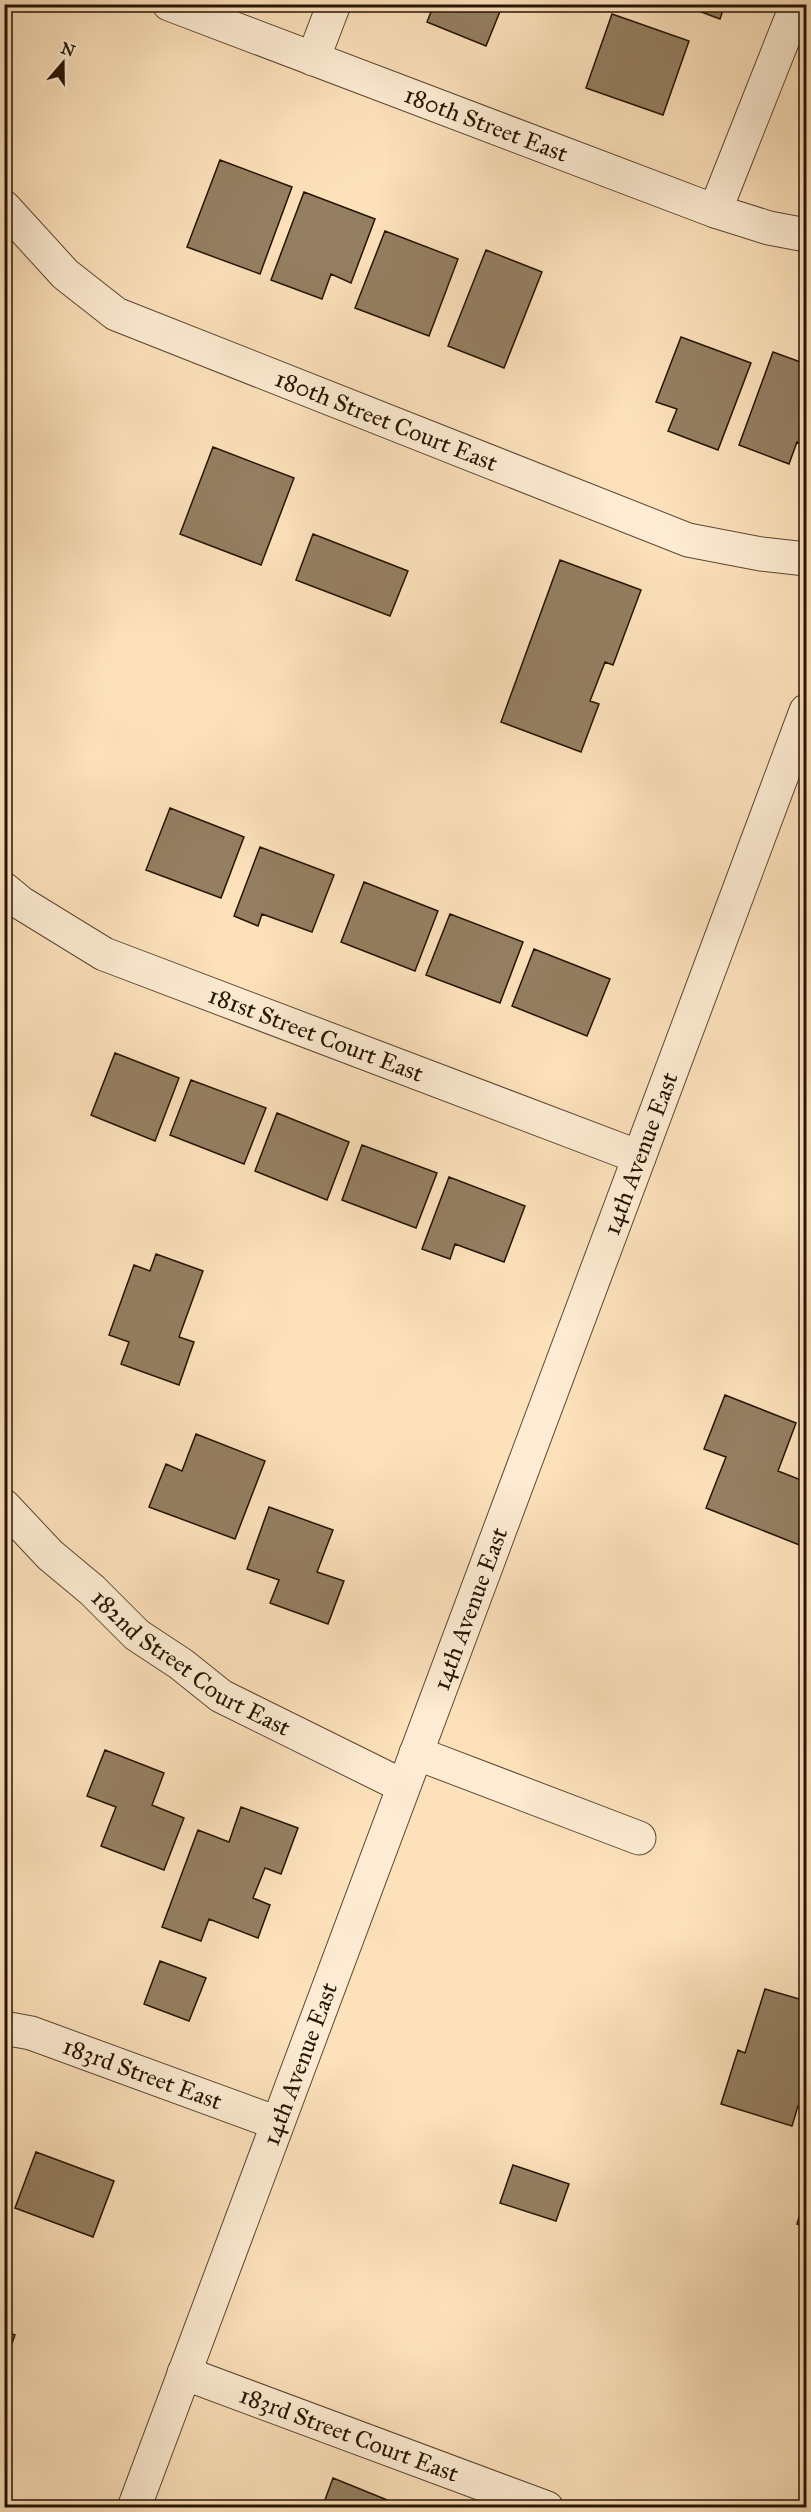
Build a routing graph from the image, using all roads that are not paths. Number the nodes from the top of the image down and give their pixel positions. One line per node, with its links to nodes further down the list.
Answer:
1 (169, 4): 4 (street, 180th Street East)
2 (334, 4): 4 (street)
3 (797, 4): 6 (street)
4 (313, 59): 6 (street, 180th Street East)
5 (4, 207): 8 (street, 180th Street Court East)
6 (715, 211): 7 (street, 180th Street East)
7 (807, 236)
8 (807, 559)
9 (807, 711): 11 (street, 14th Avenue East)
10 (4, 889): 11 (street, 181st Street Court East)
11 (639, 1157): 13 (street, 14th Avenue East)
12 (4, 1506): 14 (street, 182nd Street Court East)
13 (416, 1753): 14 (street, 14th Avenue East); 15 (street)
14 (403, 1786): 17 (street, 14th Avenue East)
15 (639, 1838)
16 (4, 2028): 17 (street, 183rd Street East)
17 (277, 2124): 18 (street, 14th Avenue East)
18 (184, 2373): 19 (street, 14th Avenue East); 20 (street, 183rd Street Court East)
19 (134, 2508)
20 (547, 2508)

